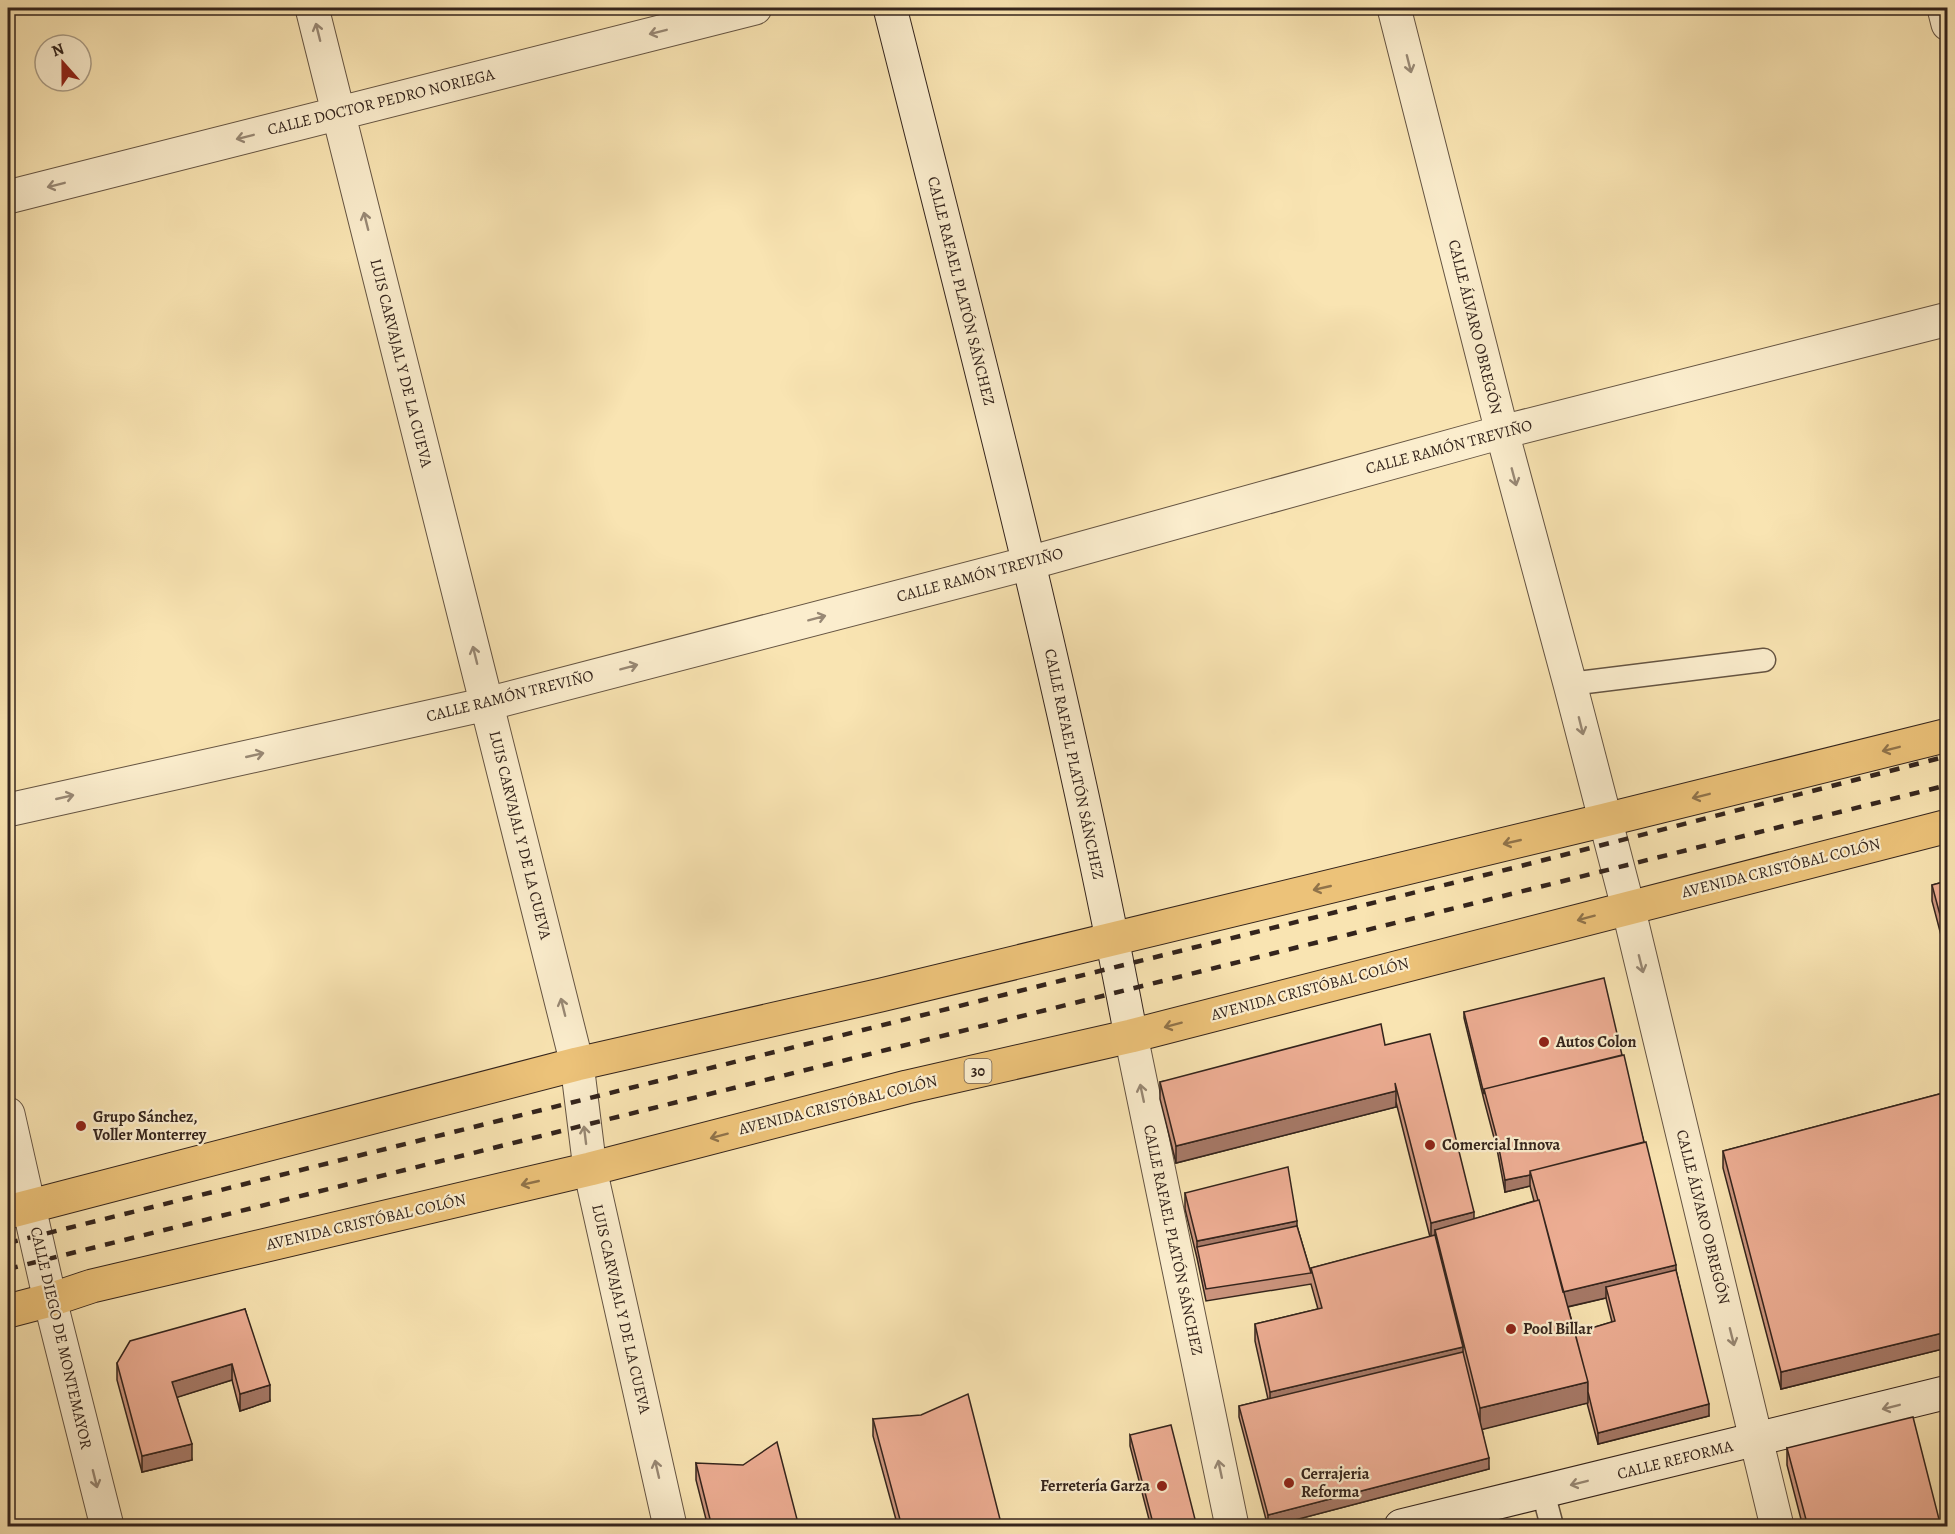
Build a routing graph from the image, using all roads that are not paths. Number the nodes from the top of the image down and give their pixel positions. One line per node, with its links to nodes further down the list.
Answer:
1 (312, 8): 7 (street, LUIS CARVAJAL Y DE LA CUEVA, one-way to 1)
2 (755, 8): 7 (street, CALLE DOCTOR PEDRO NORIEGA, one-way to 7)
3 (890, 8): 11 (street, CALLE RAFAEL PLATÓN SÁNCHEZ)
4 (1394, 8): 10 (street, CALLE ÁLVARO OBREGÓN, one-way to 10)
5 (1944, 8): 6 (street)
6 (1947, 24)
7 (338, 113): 8 (street, CALLE DOCTOR PEDRO NORIEGA, one-way to 8); 14 (street, LUIS CARVAJAL Y DE LA CUEVA, one-way to 7)
8 (8, 197)
9 (1947, 319): 10 (street, CALLE RAMÓN TREVIÑO)
10 (1502, 432): 11 (street, CALLE RAMÓN TREVIÑO); 13 (street, CALLE ÁLVARO OBREGÓN, one-way to 13)
11 (1029, 563): 14 (street, CALLE RAMÓN TREVIÑO, one-way to 11); 20 (street, CALLE RAFAEL PLATÓN SÁNCHEZ)
12 (1764, 660): 13 (lane)
13 (1570, 684): 17 (street, CALLE ÁLVARO OBREGÓN, one-way to 17)
14 (487, 704): 16 (street, CALLE RAMÓN TREVIÑO, one-way to 14); 22 (street, LUIS CARVAJAL Y DE LA CUEVA, one-way to 14)
15 (1947, 735): 17 (main road, one-way to 17)
16 (8, 810)
17 (1605, 820): 19 (street, CALLE ÁLVARO OBREGÓN); 20 (main road, one-way to 20)
18 (1947, 826): 19 (main road, AVENIDA CRISTÓBAL COLÓN / 30)
19 (1628, 907): 21 (main road, AVENIDA CRISTÓBAL COLÓN / 30, one-way to 21); 29 (street, CALLE ÁLVARO OBREGÓN, one-way to 29)
20 (1112, 938): 21 (street, CALLE RAFAEL PLATÓN SÁNCHEZ); 22 (main road)
21 (1131, 1036): 24 (main road, AVENIDA CRISTÓBAL COLÓN / 30, one-way to 24); 33 (street, CALLE RAFAEL PLATÓN SÁNCHEZ, one-way to 21)
22 (577, 1064): 24 (street, LUIS CARVAJAL Y DE LA CUEVA, one-way to 22); 25 (main road)
23 (8, 1114): 25 (street, CALLE DIEGO DE MONTEMAYOR)
24 (590, 1169): 26 (main road, AVENIDA CRISTÓBAL COLÓN / 30, one-way to 26); 32 (street, LUIS CARVAJAL Y DE LA CUEVA, one-way to 24)
25 (19, 1209): 26 (street, CALLE DIEGO DE MONTEMAYOR)
26 (50, 1300): 27 (main road, AVENIDA CRISTÓBAL COLÓN / 30); 31 (street, CALLE DIEGO DE MONTEMAYOR, one-way to 31)
27 (8, 1311)
28 (1947, 1392): 29 (street, CALLE REFORMA, one-way to 29)
29 (1757, 1441): 30 (street, CALLE REFORMA, one-way to 30); 36 (street, CALLE ÁLVARO OBREGÓN)
30 (1543, 1492): 34 (street, CALLE REFORMA); 35 (lane)
31 (107, 1527)
32 (670, 1527)
33 (1232, 1527)
34 (1401, 1527)
35 (1552, 1527)
36 (1777, 1527)

